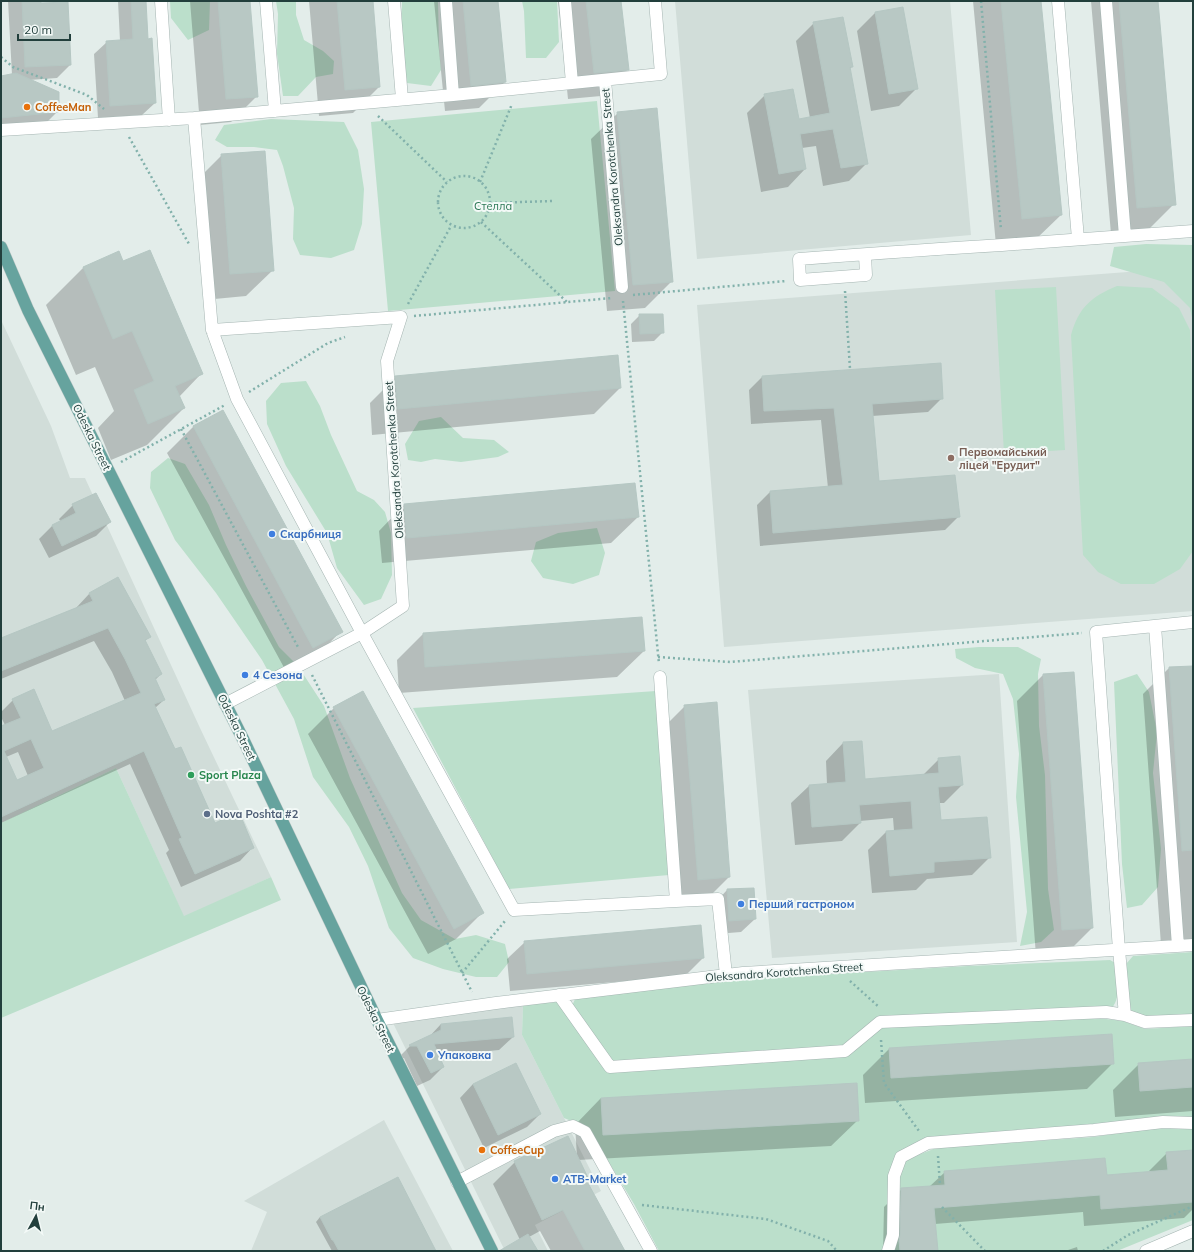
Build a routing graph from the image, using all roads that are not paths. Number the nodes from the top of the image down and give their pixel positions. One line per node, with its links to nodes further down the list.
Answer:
1 (161, 1): 15 (street)
2 (266, 1): 13 (street)
3 (394, 1): 12 (street)
4 (446, 1): 11 (street)
5 (565, 1): 10 (street)
6 (655, 1): 9 (street, Oleksandra Korotchenka Street)
7 (1058, 1): 19 (street)
8 (1106, 1): 18 (street)
9 (604, 80): 10 (street); 22 (street, Oleksandra Korotchenka Street)
10 (572, 83): 11 (street)
11 (453, 95): 12 (street)
12 (402, 99): 13 (street)
13 (275, 110): 14 (street)
14 (194, 118): 15 (street); 23 (street)
15 (169, 120): 16 (street)
16 (1, 130)
17 (1193, 231): 18 (street)
18 (1125, 236): 19 (street)
19 (1078, 239): 21 (street)
20 (1, 247): 28 (main road, Odeska Street)
21 (865, 255): 21 (street)
22 (622, 287)
23 (212, 330): 26 (street); 26 (street, Oleksandra Korotchenka Street)
24 (1193, 622): 25 (street)
25 (1155, 626): 30 (street); 32 (street)
26 (362, 633): 28 (street); 29 (street)
27 (660, 677): 29 (street)
28 (225, 704): 36 (main road, Odeska Street)
29 (676, 901): 33 (street)
30 (1178, 946): 31 (street, Oleksandra Korotchenka Street); 32 (street, Oleksandra Korotchenka Street)
31 (1193, 946)
32 (1119, 950): 33 (street, Oleksandra Korotchenka Street); 35 (street)
33 (726, 975): 34 (street, Oleksandra Korotchenka Street)
34 (559, 995): 35 (street); 36 (street, Oleksandra Korotchenka Street)
35 (1125, 1015): 37 (street)
36 (376, 1020): 39 (main road, Odeska Street)
37 (1193, 1020)
38 (1193, 1123): 43 (street)
39 (457, 1182): 41 (main road, Odeska Street); 42 (street)
40 (1193, 1231): 44 (street)
41 (492, 1251)
42 (651, 1251)
43 (888, 1251)
44 (1146, 1251)

